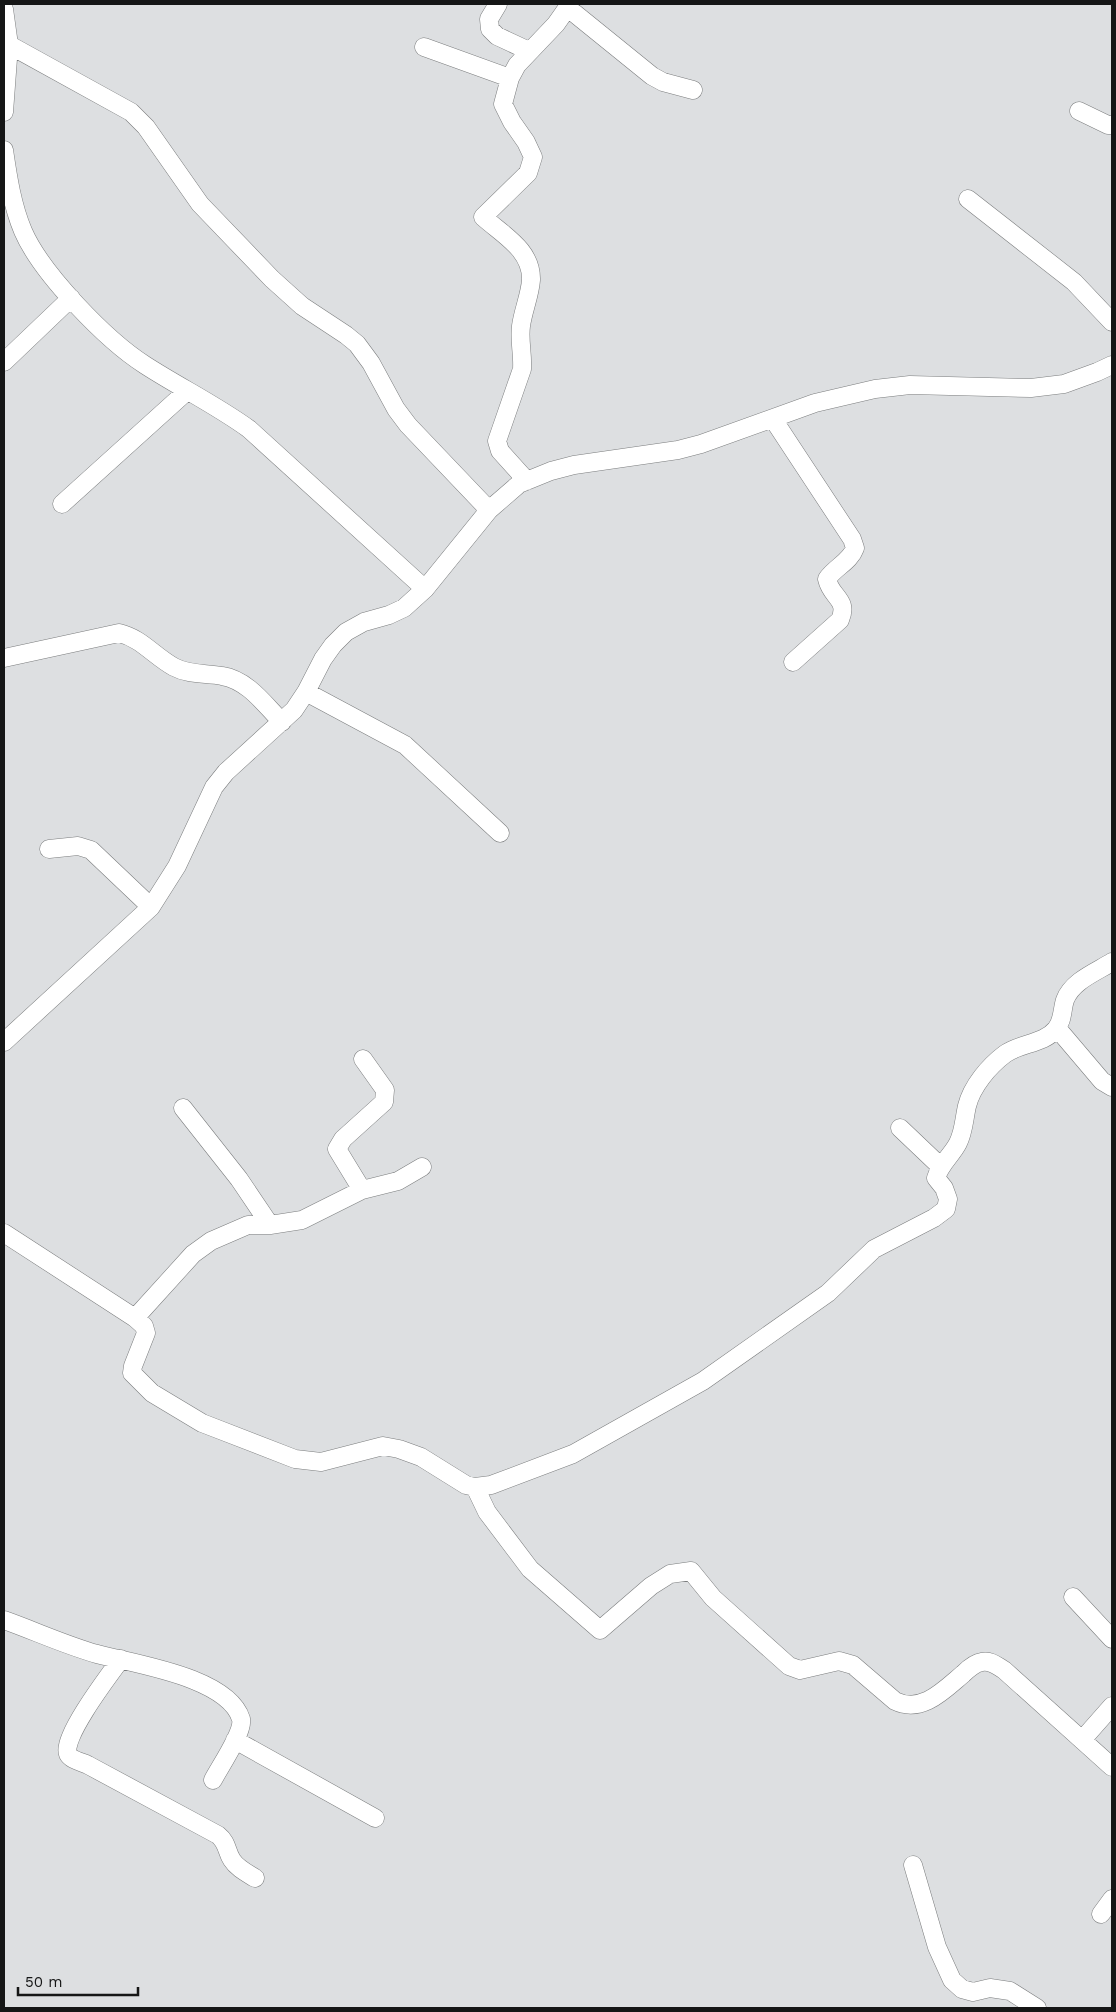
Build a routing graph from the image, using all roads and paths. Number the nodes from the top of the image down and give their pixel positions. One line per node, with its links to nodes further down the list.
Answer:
1 (498, 4): 6 (street)
2 (569, 6): 6 (street); 8 (street)
3 (4, 9): 4 (street)
4 (7, 44): 10 (street); 22 (street)
5 (424, 47): 7 (street)
6 (529, 52): 7 (street)
7 (510, 78): 20 (street)
8 (693, 90)
9 (1079, 111): 11 (street)
10 (4, 112)
11 (1112, 124)
12 (4, 150): 14 (street)
13 (968, 199): 15 (street)
14 (71, 298): 16 (street); 18 (street)
15 (1112, 322)
16 (4, 362)
17 (1112, 365): 19 (street)
18 (187, 391): 21 (street); 23 (street)
19 (772, 419): 20 (street); 25 (street)
20 (527, 481): 22 (street)
21 (62, 504)
22 (489, 510): 23 (street)
23 (425, 589): 26 (street)
24 (4, 658): 27 (street)
25 (793, 662)
26 (306, 692): 27 (street); 28 (street)
27 (282, 722): 30 (street)
28 (500, 833)
29 (49, 849): 30 (street)
30 (151, 907): 33 (street)
31 (1112, 962): 32 (street)
32 (1057, 1028): 35 (street); 38 (street)
33 (4, 1042)
34 (363, 1059): 40 (street)
35 (1112, 1087)
36 (183, 1108): 41 (street)
37 (900, 1128): 38 (street)
38 (941, 1166): 44 (street)
39 (422, 1167): 40 (street)
40 (362, 1190): 41 (street)
41 (270, 1225): 43 (street)
42 (4, 1232): 43 (street)
43 (135, 1318): 44 (street)
44 (475, 1487): 51 (street)
45 (1073, 1597): 47 (street)
46 (4, 1620): 48 (street)
47 (1112, 1639)
48 (121, 1659): 50 (street); 56 (street)
49 (1112, 1706): 51 (street)
50 (235, 1740): 53 (street); 54 (street)
51 (1082, 1740): 52 (street)
52 (1112, 1767)
53 (213, 1780)
54 (375, 1818)
55 (913, 1865): 59 (street)
56 (255, 1878)
57 (1112, 1899): 58 (street)
58 (1101, 1914)
59 (1036, 2008)

